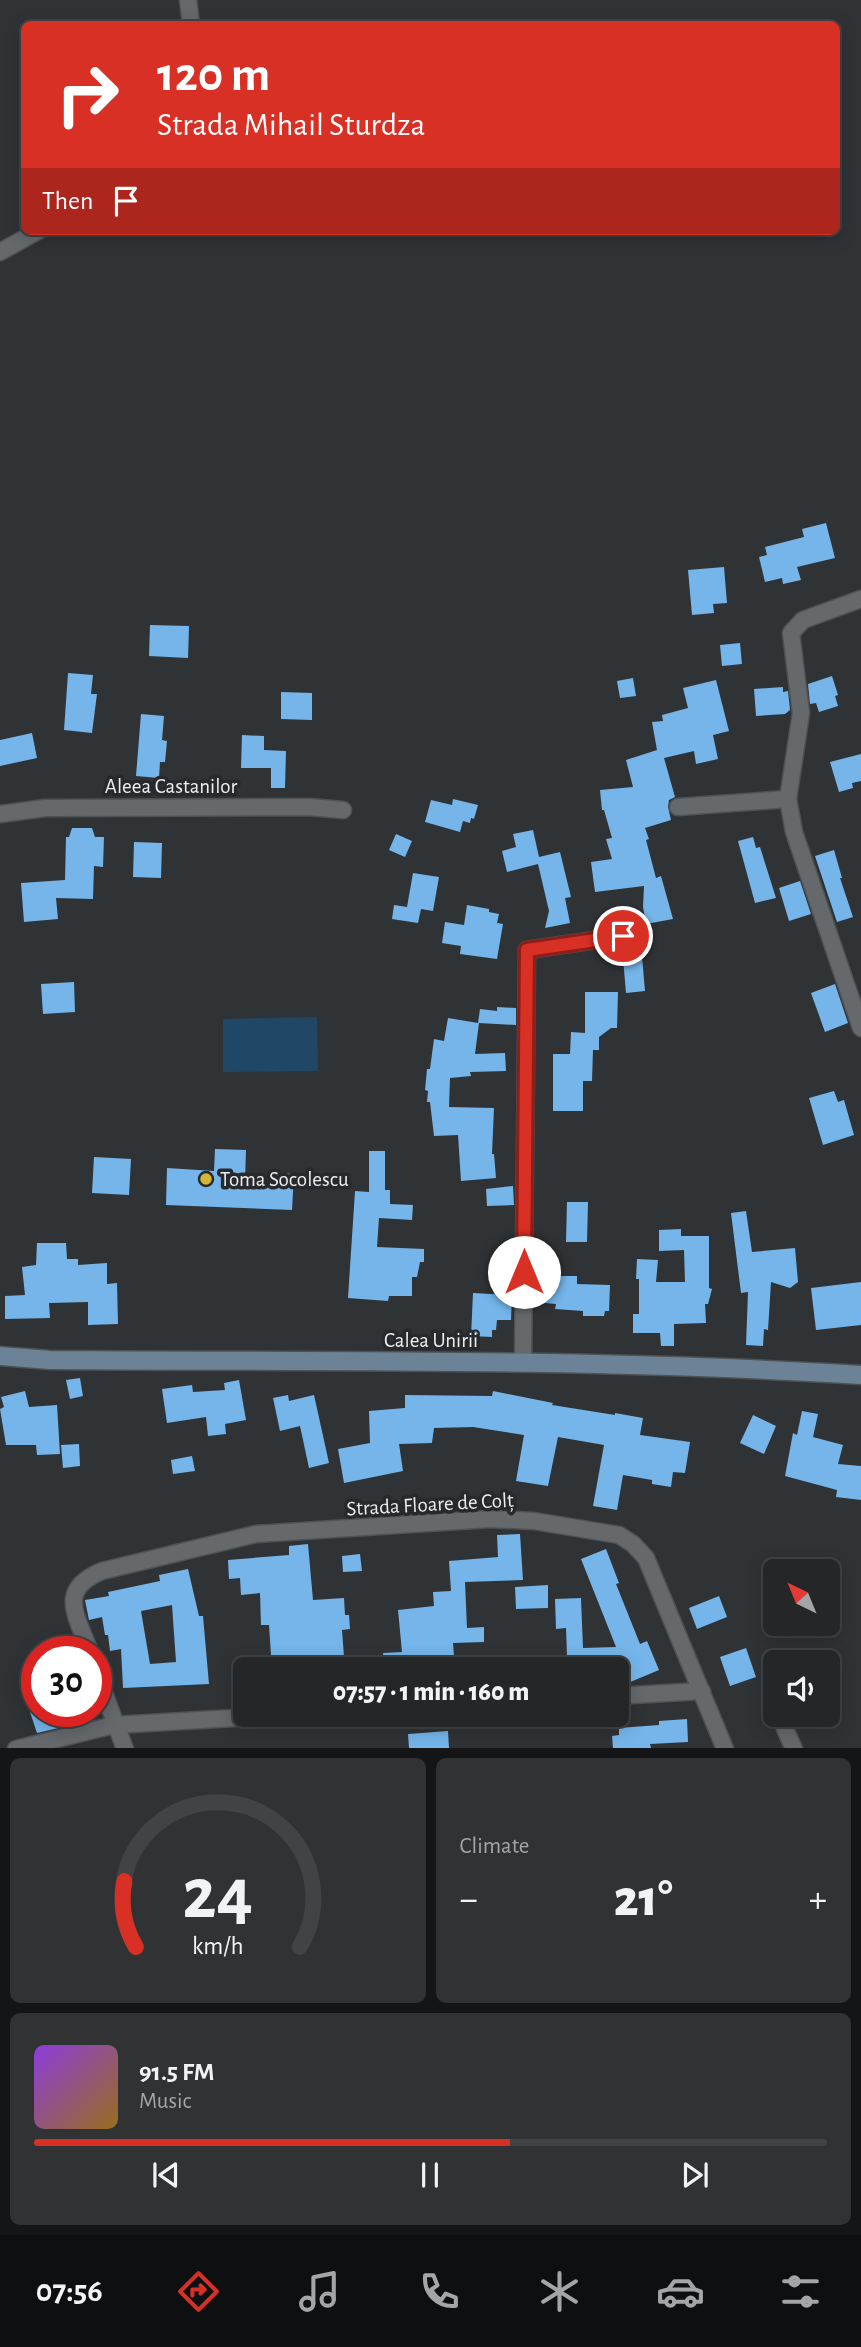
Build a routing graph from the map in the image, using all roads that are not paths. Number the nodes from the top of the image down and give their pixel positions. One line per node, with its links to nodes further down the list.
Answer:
1 (188, 0): 2 (street)
2 (191, 21)
3 (31, 235): 4 (street)
4 (0, 253)
5 (861, 599): 6 (street)
6 (788, 799): 7 (street); 11 (street)
7 (678, 807)
8 (343, 810): 9 (street, Aleea Castanilor)
9 (0, 814)
10 (623, 936): 13 (street)
11 (861, 1028)
12 (0, 1356): 13 (main road, Calea Unirii)
13 (523, 1363): 14 (main road, Calea Unirii)
14 (861, 1375)
15 (84, 1636): 16 (street, Strada Floare de Colț)
16 (702, 1691): 17 (street); 24 (street, Strada Floare de Colț)
17 (629, 1695)
18 (233, 1718): 20 (street)
19 (112, 1719): 20 (street)
20 (114, 1725): 22 (street); 23 (street)
21 (785, 1729): 25 (street)
22 (16, 1748)
23 (125, 1748)
24 (725, 1748)
25 (794, 1748)

